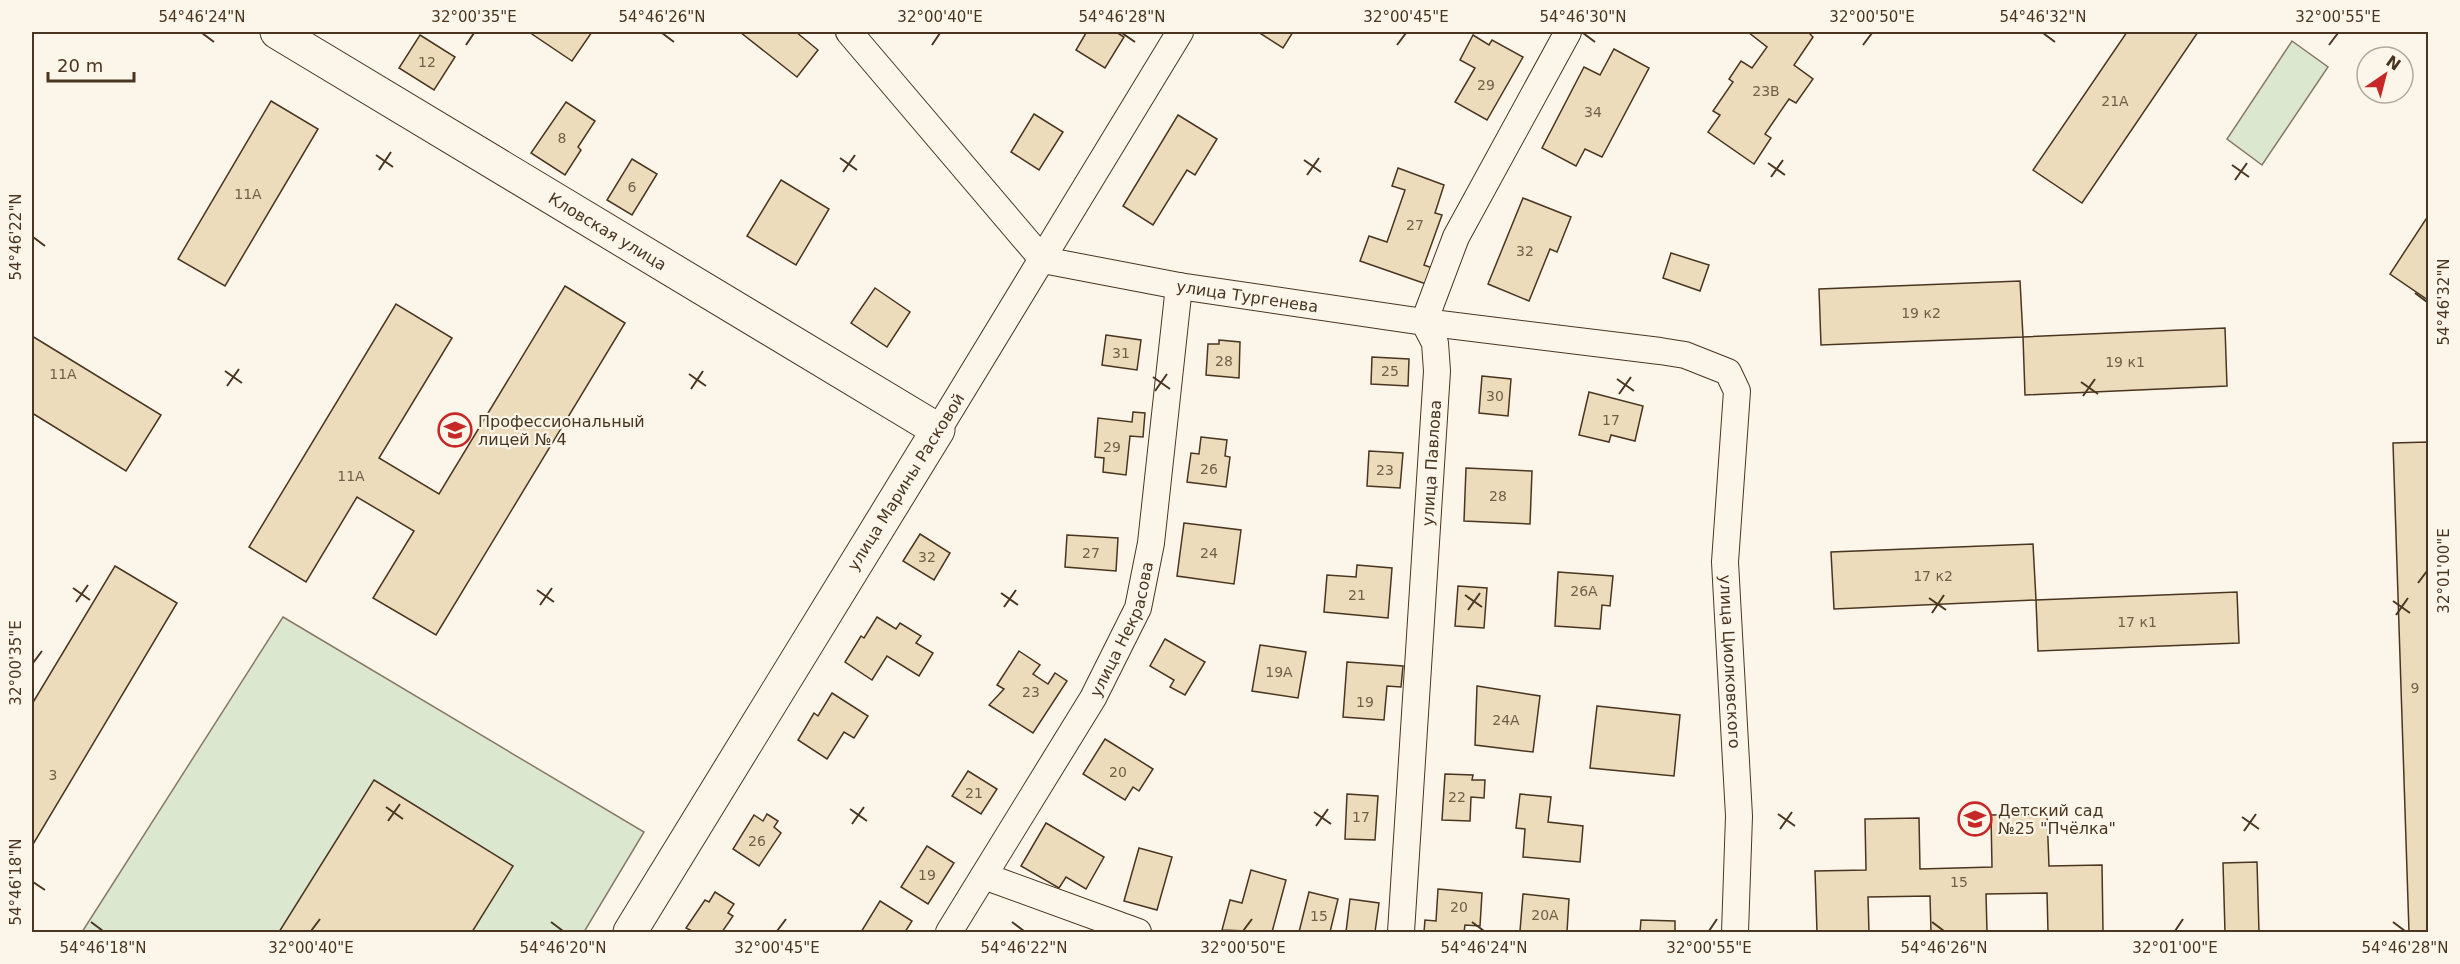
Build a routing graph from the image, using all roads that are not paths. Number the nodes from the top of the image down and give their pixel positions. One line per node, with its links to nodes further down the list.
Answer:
1 (277, 32): 9 (street, Кловская улица)
2 (849, 32): 5 (street)
3 (1180, 32): 5 (street, улица Марины Расковой)
4 (1568, 32): 7 (street)
5 (1043, 260): 6 (street, улица Тургенева); 9 (street, улица Марины Расковой)
6 (1179, 285): 7 (street, улица Тургенева); 10 (street, улица Некрасова)
7 (1424, 322): 8 (street, улица Тургенева); 14 (street, улица Павлова)
8 (1737, 391): 15 (street, улица Циолковского)
9 (938, 430): 11 (street, улица Марины Расковой)
10 (984, 876): 12 (street, улица Некрасова); 13 (street)
11 (630, 933)
12 (950, 933)
13 (1138, 933)
14 (1401, 933)
15 (1735, 933)

